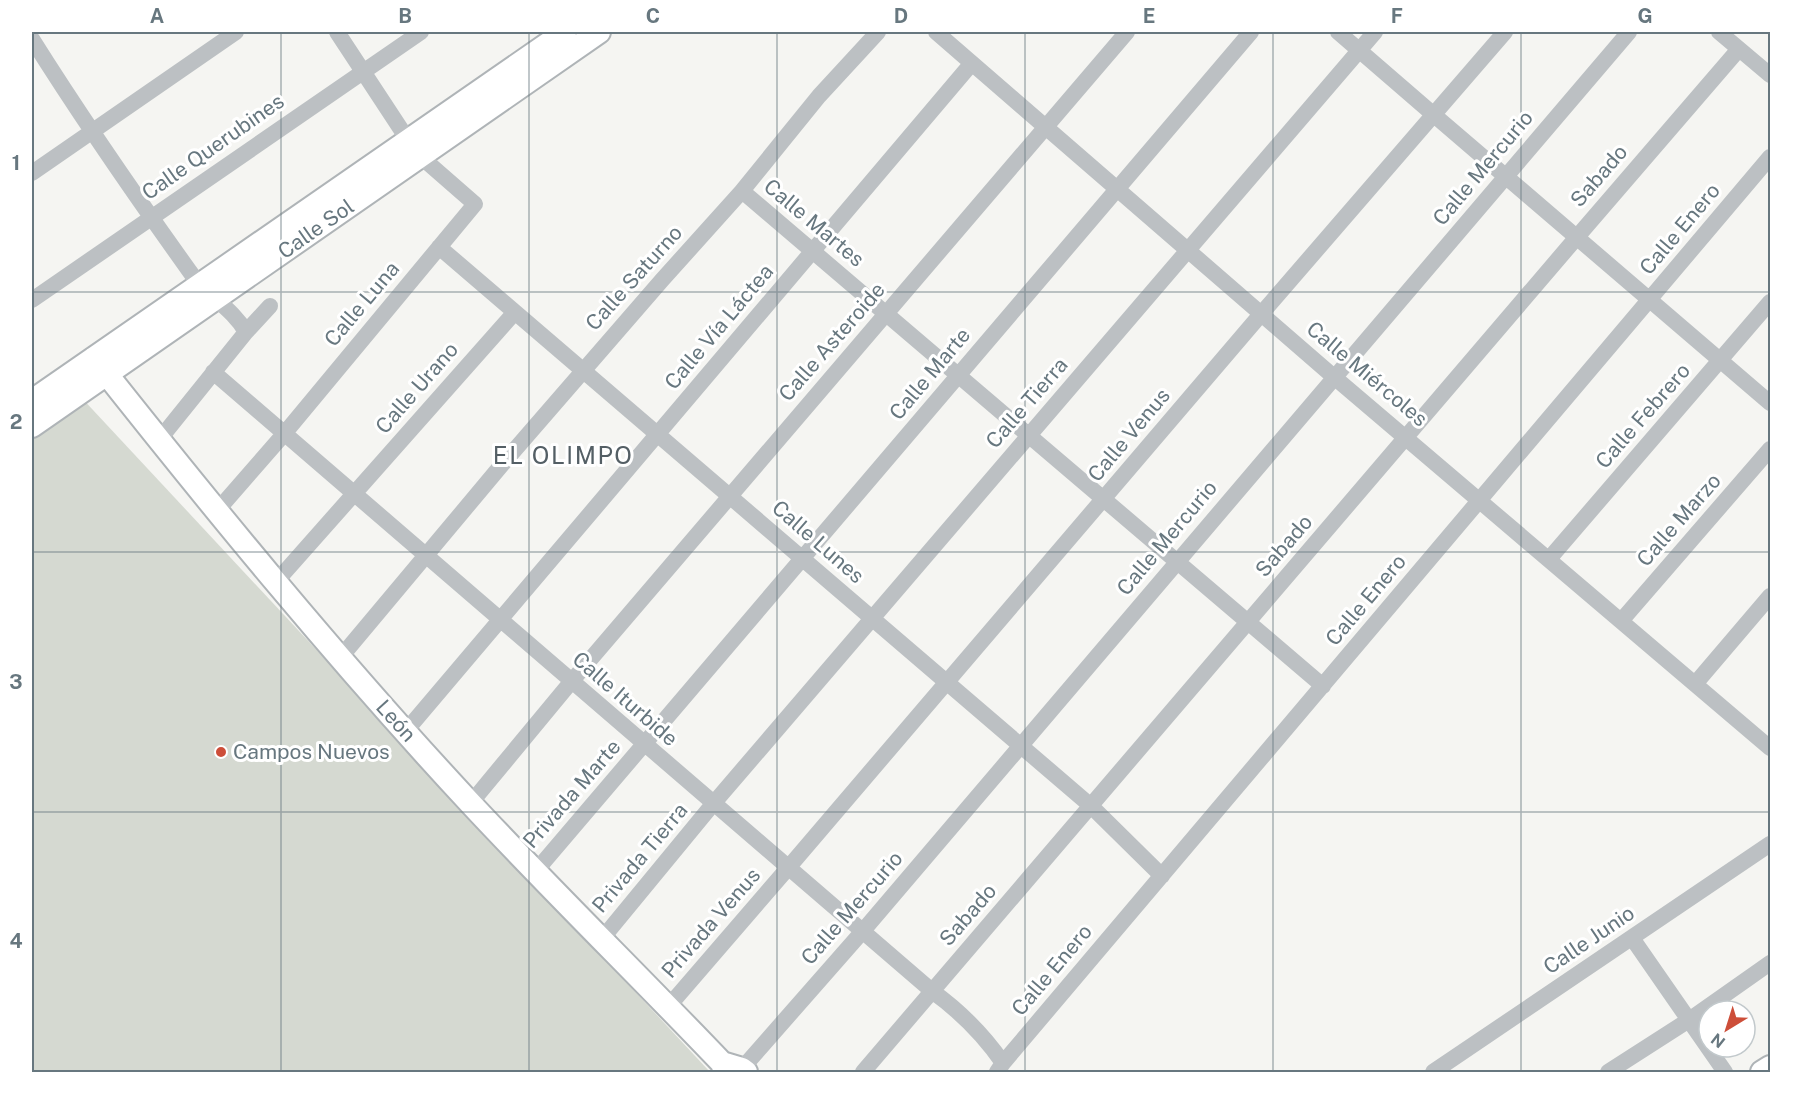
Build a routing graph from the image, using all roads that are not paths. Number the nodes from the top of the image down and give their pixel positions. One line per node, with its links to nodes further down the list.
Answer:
1 (236, 32): 23 (street)
2 (337, 32): 19 (street)
3 (420, 32): 19 (street, Calle Querubines)
4 (565, 32): 24 (street, Calle Sol)
5 (599, 32): 24 (street, Calle Sol)
6 (878, 32): 29 (street, Calle Saturno)
7 (936, 32): 18 (street, Calle Miércoles)
8 (1127, 32): 22 (street, Calle Asteroide)
9 (1251, 32): 28 (street, Calle Marte)
10 (1338, 32): 17 (street)
11 (1375, 32): 17 (street, Calle Tierra)
12 (1506, 32): 21 (street, Calle Venus)
13 (1629, 32): 27 (street, Calle Mercurio)
14 (1719, 32): 16 (street)
15 (32, 39): 23 (street)
16 (1739, 49): 20 (street); 31 (street, Sabado)
17 (1359, 50): 21 (street); 33 (street, Calle Tierra)
18 (972, 63): 22 (street, Calle Miércoles); 34 (street, Calle Vía Láctea)
19 (363, 71): 24 (street); 30 (street, Calle Querubines)
20 (1770, 75)
21 (1434, 116): 27 (street); 42 (street, Calle Venus)
22 (1046, 127): 28 (street, Calle Miércoles); 41 (street, Calle Asteroide)
23 (92, 131): 26 (street); 30 (street)
24 (414, 148): 32 (street, Calle Luna); 35 (street, Calle Sol)
25 (1770, 157): 36 (street, Calle Enero)
26 (32, 173)
27 (1505, 176): 31 (street); 49 (street, Calle Mercurio)
28 (1118, 189): 33 (street, Calle Miércoles); 48 (street, Calle Marte)
29 (742, 191): 34 (street, Calle Martes); 46 (street, Calle Saturno)
30 (151, 218): 35 (street); 37 (street, Calle Querubines)
31 (1576, 237): 36 (street); 56 (street, Sabado)
32 (439, 247): 40 (street, Calle Lunes); 53 (street, Calle Luna)
33 (1189, 250): 42 (street, Calle Miércoles); 55 (street, Calle Tierra)
34 (812, 251): 41 (street, Calle Martes); 54 (street, Calle Vía Láctea)
35 (207, 292): 43 (street); 45 (street, Calle Sol)
36 (1650, 299): 44 (street); 62 (street, Calle Enero)
37 (32, 300)
38 (1770, 302): 44 (street, Calle Febrero)
39 (270, 306): 43 (street)
40 (515, 312): 46 (street, Calle Lunes); 59 (street, Calle Urano)
41 (886, 314): 48 (street, Calle Martes); 60 (street, Calle Asteroide)
42 (1262, 314): 49 (street, Calle Miércoles); 61 (street, Calle Venus)
43 (246, 332): 47 (street)
44 (1720, 360): 51 (street); 66 (street, Calle Febrero)
45 (101, 366): 50 (street, Calle Sol); 52 (street, Calle Sol); 57 (street, León)
46 (583, 370): 54 (street, Calle Lunes); 64 (street, Calle Saturno)
47 (213, 372): 53 (street, Calle Iturbide); 57 (street)
48 (958, 375): 55 (street, Calle Martes); 65 (street, Calle Marte)
49 (1334, 377): 56 (street, Calle Miércoles); 67 (street, Calle Mercurio)
50 (32, 401)
51 (1770, 404)
52 (32, 426)
53 (284, 434): 59 (street, Calle Iturbide); 63 (street, Calle Luna)
54 (658, 434): 60 (street, Calle Lunes); 71 (street, Calle Vía Láctea)
55 (1029, 435): 61 (street, Calle Martes); 70 (street, Calle Tierra)
56 (1407, 437): 62 (street, Calle Miércoles); 73 (street, Sabado)
57 (159, 440): 63 (street, León)
58 (1770, 449): 72 (street, Calle Marzo)
59 (354, 494): 64 (street, Calle Iturbide); 68 (street, Calle Urano)
60 (730, 496): 65 (street, Calle Lunes); 75 (street, Calle Asteroide)
61 (1104, 500): 67 (street, Calle Martes); 76 (street, Calle Venus)
62 (1480, 501): 66 (street, Calle Miércoles); 78 (street, Calle Enero)
63 (216, 512): 68 (street, León)
64 (425, 555): 71 (street, Calle Iturbide); 74 (street, Calle Saturno)
65 (803, 558): 70 (street, Calle Lunes); 81 (street, Calle Marte)
66 (1549, 559): 72 (street, Calle Miércoles)
67 (1177, 561): 73 (street, Calle Martes); 82 (street, Calle Mercurio)
68 (275, 583): 74 (street, León)
69 (1770, 596): 77 (street)
70 (872, 618): 76 (street, Calle Lunes); 84 (street, Calle Tierra)
71 (500, 620): 75 (street, Calle Iturbide); 79 (street, Calle Vía Láctea)
72 (1621, 621): 77 (street, Calle Miércoles)
73 (1248, 622): 78 (street, Calle Martes); 85 (street, Sabado)
74 (340, 658): 79 (street, León)
75 (571, 681): 81 (street, Calle Iturbide); 83 (street, Calle Asteroide)
76 (947, 683): 82 (street, Calle Lunes); 87 (street, Calle Venus)
77 (1695, 684): 80 (street, Calle Miércoles)
78 (1323, 686): 89 (street, Calle Enero)
79 (405, 732): 83 (street, León)
80 (1768, 742)
81 (644, 745): 84 (street, Calle Iturbide); 88 (street, Privada Marte)
82 (1020, 745): 85 (street, Calle Lunes); 90 (street, Calle Mercurio)
83 (470, 804): 88 (street, León)
84 (713, 804): 87 (street, Calle Iturbide); 92 (street, Privada Tierra)
85 (1091, 806): 89 (street, Calle Lunes); 94 (street, Sabado)
86 (1770, 844): 91 (street, Calle Junio)
87 (788, 868): 90 (street, Calle Iturbide); 95 (street, Privada Venus)
88 (535, 872): 92 (street, León)
89 (1162, 876): 98 (street, Calle Enero)
90 (862, 932): 94 (street, Calle Iturbide); 99 (street, Calle Mercurio)
91 (1632, 938): 96 (street); 101 (street, Calle Junio)
92 (601, 940): 95 (street, León)
93 (1770, 963): 96 (street)
94 (932, 992): 98 (street, Calle Iturbide); 100 (street, Sabado)
95 (668, 1007): 99 (street, León)
96 (1689, 1020): 102 (street); 103 (street)
97 (1770, 1067): 104 (street)
98 (1000, 1068)
99 (735, 1070)
100 (863, 1072)
101 (1433, 1072)
102 (1608, 1072)
103 (1725, 1072)
104 (1762, 1072)

